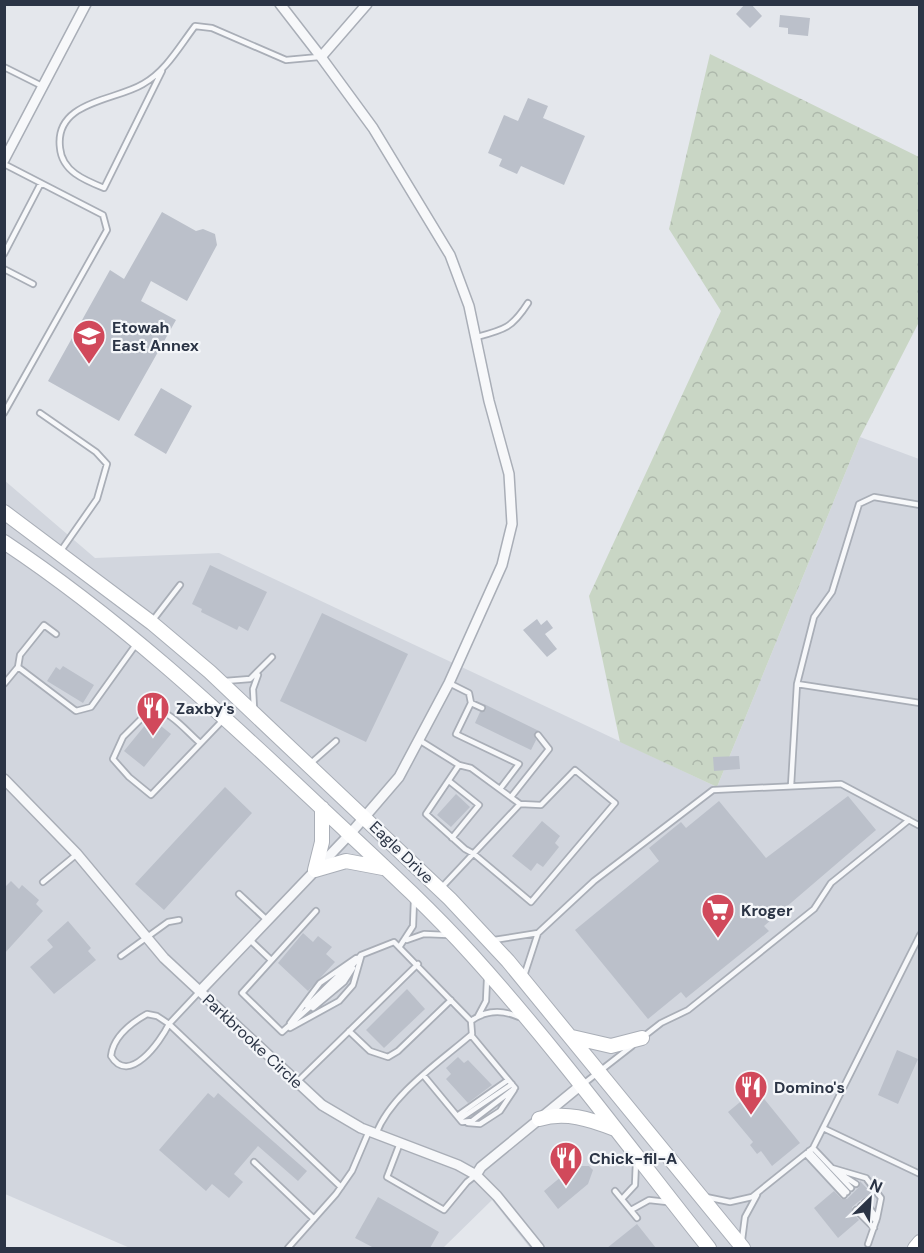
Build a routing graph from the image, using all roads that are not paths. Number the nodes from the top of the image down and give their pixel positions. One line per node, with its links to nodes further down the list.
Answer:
1 (86, 4): 7 (street)
2 (280, 4): 4 (street)
3 (367, 4): 4 (street)
4 (321, 57): 6 (lane); 14 (street)
5 (4, 67): 7 (lane)
6 (162, 71): 6 (lane)
7 (43, 87): 8 (street)
8 (4, 162): 9 (lane)
9 (41, 183): 10 (lane); 15 (lane)
10 (4, 254)
11 (4, 269): 12 (lane)
12 (33, 284)
13 (528, 303): 14 (lane)
14 (477, 337): 31 (street)
15 (4, 413)
16 (40, 413): 22 (lane)
17 (920, 505): 33 (lane)
18 (4, 512): 20 (street, Eagle Drive)
19 (4, 520): 20 (street)
20 (30, 530): 22 (street, Eagle Drive)
21 (4, 542): 26 (street, Eagle Drive)
22 (60, 552): 24 (street, Eagle Drive)
23 (180, 585): 24 (lane)
24 (152, 623): 30 (street, Eagle Drive)
25 (56, 634): 28 (lane)
26 (138, 641): 28 (lane); 38 (street, Eagle Drive)
27 (272, 657): 29 (lane)
28 (18, 667): 32 (lane)
29 (259, 672): 30 (lane); 37 (lane)
30 (217, 678): 37 (street, Eagle Drive)
31 (449, 683): 34 (lane); 40 (street)
32 (4, 684)
33 (796, 684): 35 (lane); 47 (lane)
34 (471, 703): 36 (lane); 48 (lane)
35 (920, 703)
36 (482, 708)
37 (256, 714): 43 (street, Eagle Drive)
38 (225, 717): 42 (lane); 51 (street, Eagle Drive)
39 (538, 735): 49 (lane)
40 (419, 740): 44 (lane); 52 (street)
41 (336, 741): 43 (lane)
42 (200, 743): 42 (lane)
43 (310, 764): 52 (street, Eagle Drive)
44 (459, 765): 46 (lane); 48 (lane)
45 (5, 781): 57 (street, Parkbrooke Circle)
46 (448, 781): 56 (lane); 56 (lane)
47 (791, 786): 53 (lane); 68 (lane)
48 (500, 789): 49 (lane)
49 (511, 797): 50 (lane)
50 (520, 804): 58 (lane); 58 (lane)
51 (322, 808): 55 (street, Eagle Drive); 60 (street)
52 (366, 817): 55 (street); 62 (street, Eagle Drive)
53 (909, 820): 54 (lane); 92 (lane)
54 (920, 826)
55 (350, 834): 59 (street, Eagle Drive); 60 (street)
56 (452, 838): 58 (lane)
57 (77, 854): 61 (lane); 71 (street, Parkbrooke Circle)
58 (474, 854): 62 (lane)
59 (387, 869): 60 (street); 63 (street, Eagle Drive)
60 (315, 870): 67 (street)
61 (43, 882)
62 (440, 889): 74 (street, Eagle Drive)
63 (412, 893): 70 (street, Eagle Drive); 73 (lane)
64 (239, 894): 67 (lane)
65 (316, 911): 78 (lane)
66 (179, 920): 71 (lane)
67 (268, 921): 72 (street)
68 (538, 933): 74 (lane); 81 (lane)
69 (920, 935): 100 (lane)
70 (455, 936): 73 (lane); 80 (street, Eagle Drive)
71 (145, 938): 77 (lane); 82 (street, Parkbrooke Circle)
72 (249, 940): 78 (lane); 82 (street)
73 (407, 940): 75 (lane)
74 (489, 941): 81 (street, Eagle Drive)
75 (400, 946): 76 (lane); 79 (lane)
76 (361, 955): 89 (lane); 89 (lane); 89 (lane)
77 (121, 956)
78 (271, 960): 89 (lane)
79 (418, 964): 83 (lane); 88 (lane)
80 (487, 971): 84 (lane); 86 (street, Eagle Drive)
81 (523, 979): 91 (street, Eagle Drive)
82 (200, 991): 87 (lane); 95 (street, Parkbrooke Circle)
83 (451, 1000): 85 (lane); 88 (lane)
84 (478, 1016): 85 (lane); 86 (lane)
85 (471, 1021): 90 (lane)
86 (529, 1021): 97 (street, Eagle Drive)
87 (169, 1024): 87 (lane); 110 (lane)
88 (349, 1031): 95 (lane)
89 (282, 1032)
90 (471, 1035): 94 (lane); 96 (lane)
91 (570, 1036): 92 (street); 93 (street, Eagle Drive)
92 (642, 1038): 93 (lane)
93 (599, 1072): 97 (lane); 112 (street, Eagle Drive)
94 (424, 1076): 98 (lane); 102 (lane)
95 (297, 1082): 102 (street, Parkbrooke Circle)
96 (512, 1084): 98 (lane); 98 (lane); 98 (lane)
97 (581, 1085): 99 (street); 101 (street, Eagle Drive)
98 (460, 1119)
99 (539, 1119): 101 (street); 109 (street)
100 (823, 1128): 104 (lane); 108 (lane)
101 (616, 1130): 105 (street, Eagle Drive)
102 (373, 1132): 103 (street, Parkbrooke Circle); 110 (lane)
103 (400, 1143): 109 (street, Parkbrooke Circle); 109 (lane)
104 (809, 1151): 107 (lane); 107 (lane); 113 (lane)
105 (636, 1155): 114 (lane); 115 (street, Eagle Drive)
106 (254, 1162): 119 (lane)
107 (832, 1168): 120 (lane)
108 (920, 1174)
109 (476, 1175): 125 (street, Parkbrooke Circle)
110 (341, 1187): 119 (lane)
111 (615, 1191): 114 (lane)
112 (698, 1193): 113 (lane); 127 (street, Eagle Drive)
113 (759, 1193): 127 (lane)
114 (622, 1199): 116 (lane)
115 (675, 1205): 116 (lane); 126 (street, Eagle Drive)
116 (631, 1210): 118 (lane)
117 (856, 1210): 121 (lane)
118 (637, 1218)
119 (314, 1219): 124 (lane)
120 (877, 1220): 120 (lane); 121 (lane)
121 (873, 1228): 123 (lane)
122 (920, 1242): 128 (street)
123 (868, 1244)
124 (288, 1248)
125 (539, 1248)
126 (709, 1248)
127 (743, 1248)
128 (915, 1248)

